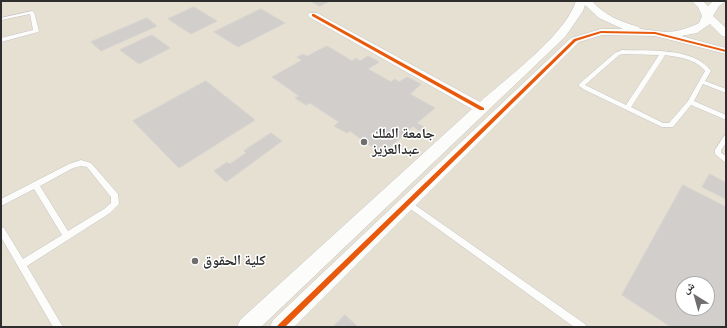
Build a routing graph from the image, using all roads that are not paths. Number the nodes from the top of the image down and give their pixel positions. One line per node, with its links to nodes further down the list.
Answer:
1 (582, 1): 16 (street)
2 (587, 1): 8 (street)
3 (697, 1): 6 (street)
4 (721, 1): 6 (street)
5 (313, 15): 16 (street)
6 (707, 16): 8 (street); 9 (street)
7 (1, 19): 10 (lane)
8 (655, 33): 11 (street); 23 (street)
9 (726, 34)
10 (1, 40)
11 (726, 52)
12 (663, 53): 13 (lane); 17 (lane); 17 (lane)
13 (703, 82): 14 (lane); 15 (lane)
14 (726, 91)
15 (690, 102): 17 (lane); 18 (lane)
16 (482, 108): 28 (street)
17 (627, 108)
18 (726, 118)
19 (726, 140): 20 (lane)
20 (726, 160)
21 (35, 186): 22 (lane); 25 (lane); 25 (lane)
22 (1, 203)
23 (408, 203): 29 (street); 30 (lane)
24 (1, 230): 26 (lane)
25 (67, 237): 26 (lane)
26 (21, 265): 27 (lane)
27 (58, 327)
28 (247, 327)
29 (280, 327)
30 (582, 327)

